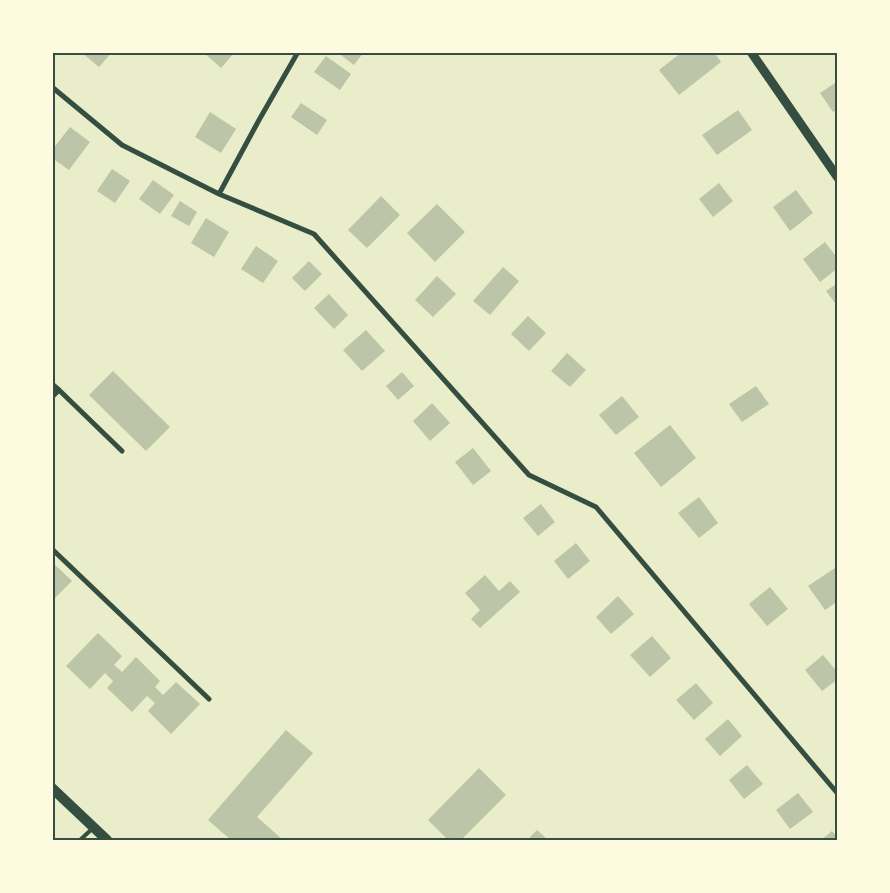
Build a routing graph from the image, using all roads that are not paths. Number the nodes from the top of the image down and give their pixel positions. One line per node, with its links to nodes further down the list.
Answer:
1 (298, 52): 5 (street)
2 (753, 53): 4 (street)
3 (52, 87): 5 (street)
4 (838, 178)
5 (219, 194): 13 (street)
6 (52, 384): 7 (street)
7 (59, 390): 8 (street); 9 (street)
8 (52, 397)
9 (122, 451)
10 (52, 549): 11 (street)
11 (209, 699)
12 (52, 788): 14 (main road)
13 (838, 794)
14 (93, 827): 15 (lane); 16 (main road)
15 (80, 840)
16 (107, 840)

